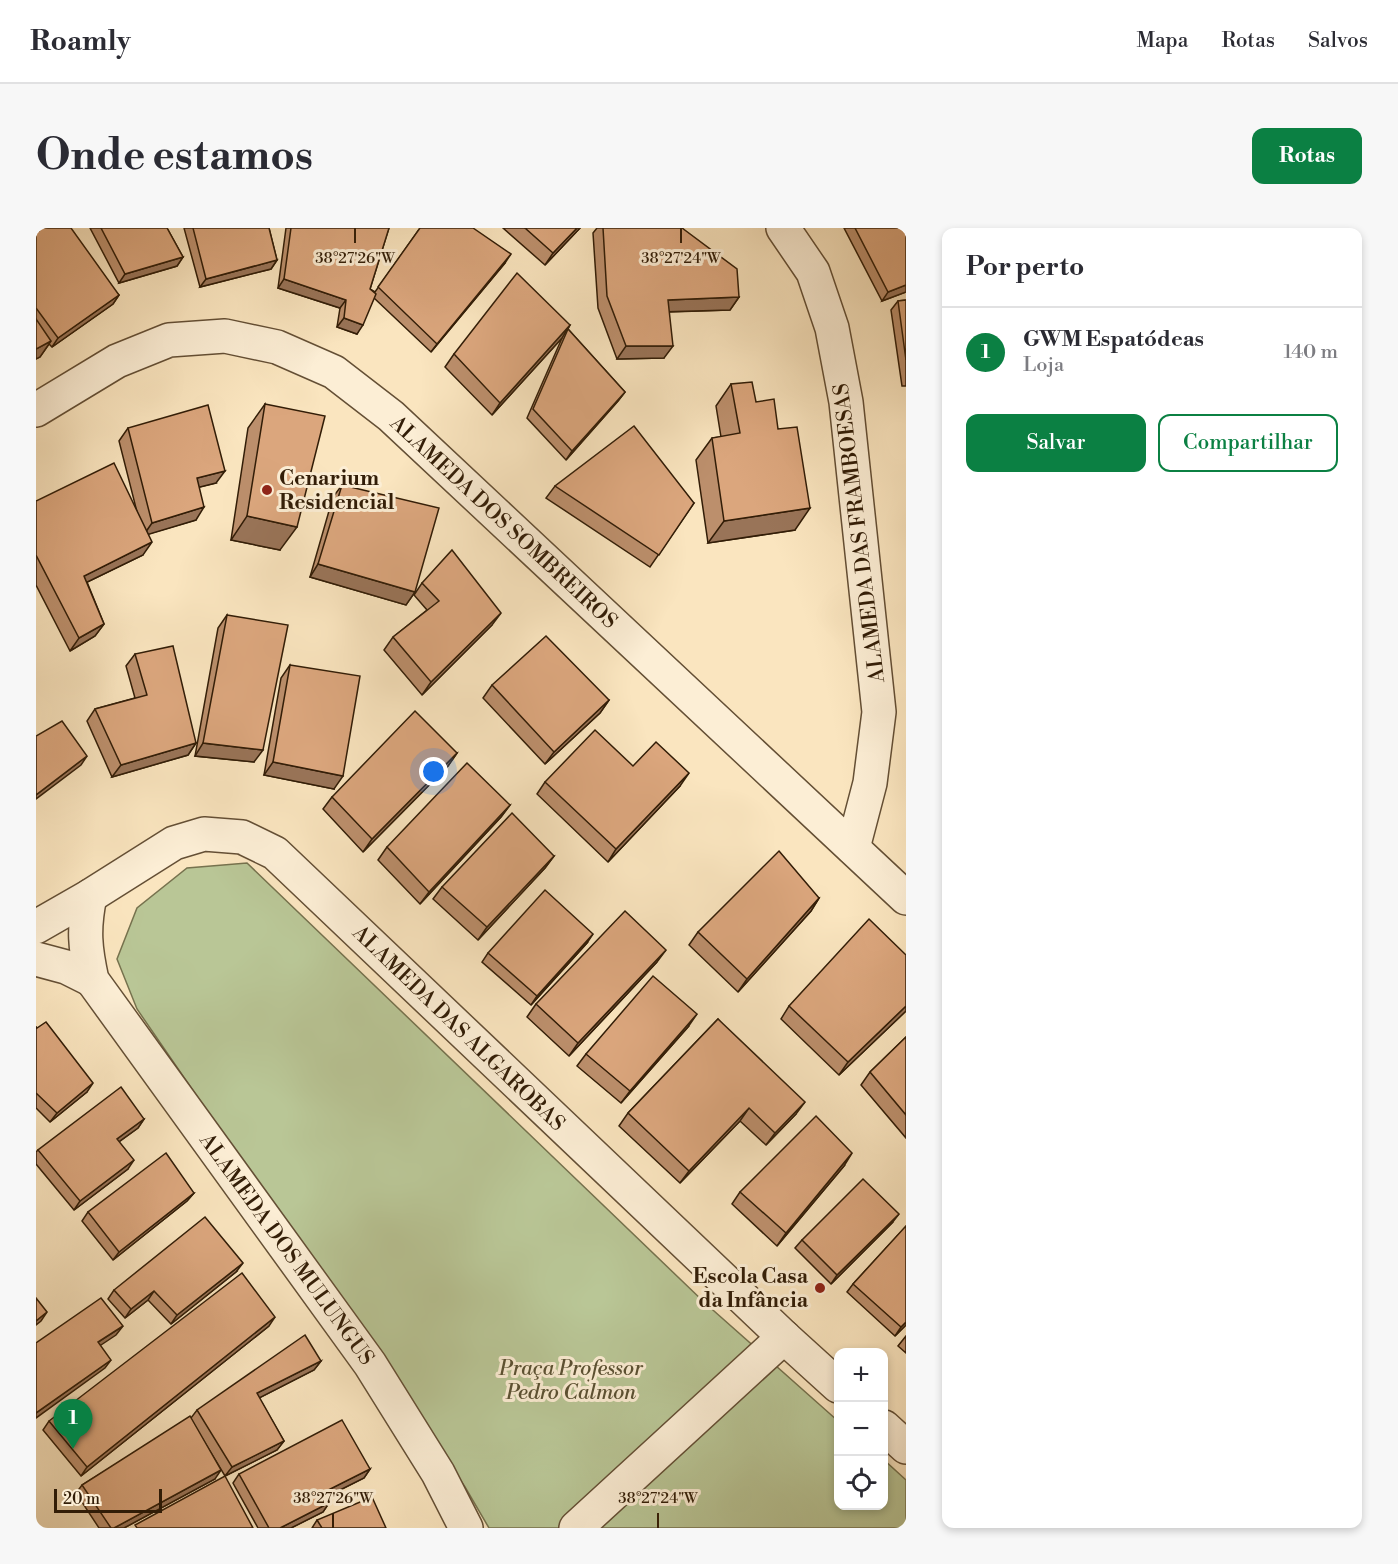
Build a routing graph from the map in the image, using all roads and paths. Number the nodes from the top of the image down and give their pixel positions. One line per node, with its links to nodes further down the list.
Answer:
1 (783, 228): 3 (street, ALAMEDA DAS FRAMBOESAS)
2 (36, 410): 3 (street, ALAMEDA DOS SOMBREIROS)
3 (853, 848): 5 (street, ALAMEDA DOS SOMBREIROS)
4 (90, 896): 6 (street, ALAMEDA DAS ALGAROBAS); 8 (street, ALAMEDA DOS MULUNGUS); 9 (street, ALAMEDA DAS ALGAROBAS)
5 (906, 898)
6 (36, 927)
7 (36, 959): 8 (street, ALAMEDA DOS MULUNGUS)
8 (92, 980): 13 (street, ALAMEDA DOS MULUNGUS)
9 (784, 1337): 10 (street, ALAMEDA DAS ALGAROBAS); 14 (street)
10 (834, 1382)
11 (888, 1431): 12 (street)
12 (906, 1447)
13 (466, 1528)
14 (576, 1528)

